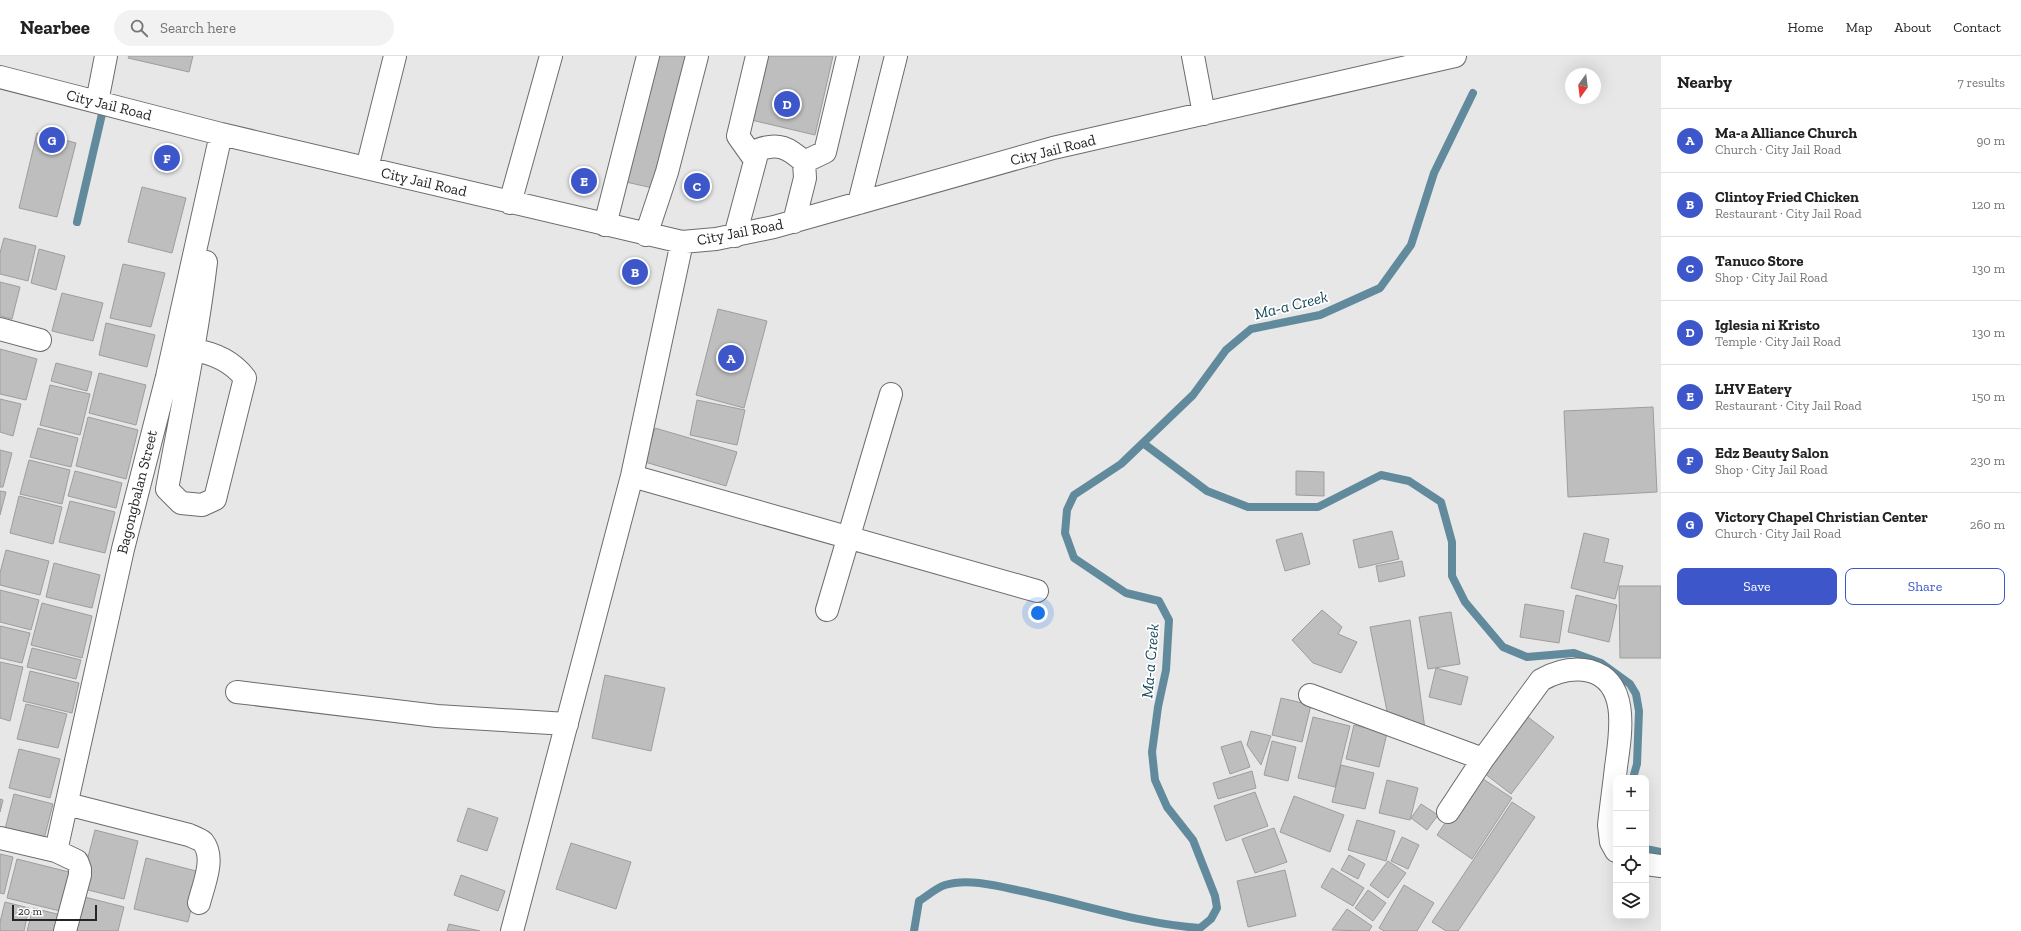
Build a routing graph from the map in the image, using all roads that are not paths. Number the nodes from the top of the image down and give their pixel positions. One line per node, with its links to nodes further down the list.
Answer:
1 (106, 56): 12 (street)
2 (396, 56): 17 (street)
3 (551, 56): 18 (street)
4 (648, 56): 22 (street)
5 (697, 56): 23 (street)
6 (757, 56): 15 (street)
7 (848, 56): 16 (street)
8 (896, 56): 19 (street)
9 (1193, 56): 13 (street)
10 (1455, 56): 13 (street, City Jail Road)
11 (0, 77): 12 (street, City Jail Road)
12 (97, 102): 14 (street, City Jail Road)
13 (1204, 114): 19 (street, City Jail Road)
14 (221, 134): 17 (street, City Jail Road); 20 (street, Bagongbalan Street)
15 (755, 160): 16 (street); 24 (street)
16 (804, 162): 21 (street)
17 (367, 168): 18 (street, City Jail Road)
18 (510, 203): 22 (street, City Jail Road)
19 (859, 203): 21 (street, City Jail Road)
20 (204, 214): 28 (street); 38 (street, Bagongbalan Street)
21 (794, 222): 24 (street, City Jail Road)
22 (606, 225): 23 (street, City Jail Road)
23 (646, 235): 25 (street, City Jail Road)
24 (735, 236): 25 (street, City Jail Road)
25 (682, 242): 30 (street)
26 (0, 329): 27 (street)
27 (40, 340)
28 (193, 350): 28 (street)
29 (891, 394): 31 (street)
30 (632, 476): 31 (street); 36 (street)
31 (849, 538): 32 (street); 33 (street)
32 (1037, 591)
33 (827, 610)
34 (237, 692): 36 (street)
35 (1310, 695): 37 (street)
36 (567, 724): 47 (street)
37 (1483, 759): 39 (street); 41 (street)
38 (67, 804): 42 (street, Bagongbalan Street); 45 (street)
39 (1448, 812)
40 (0, 838): 42 (street)
41 (1614, 847)
42 (56, 851): 46 (street)
43 (1649, 864): 44 (street)
44 (1661, 866)
45 (199, 903)
46 (65, 931)
47 (512, 931)

